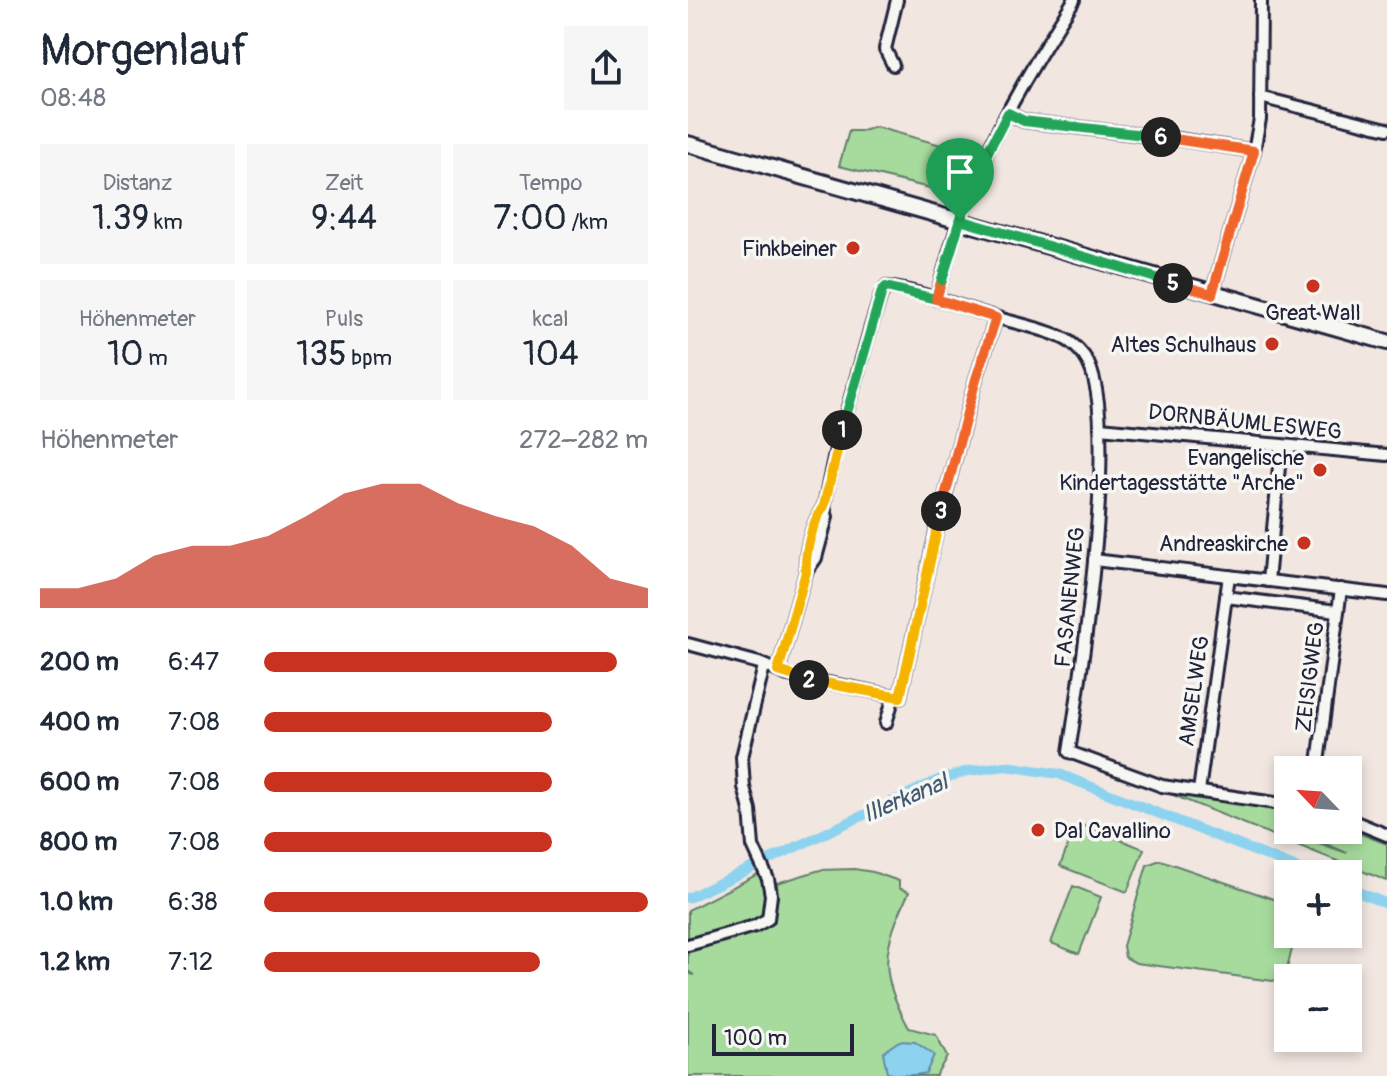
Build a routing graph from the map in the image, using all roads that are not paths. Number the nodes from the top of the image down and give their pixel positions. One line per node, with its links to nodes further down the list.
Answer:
1 (897, 0): 4 (street)
2 (1074, 0): 6 (street)
3 (1261, 0): 5 (street)
4 (893, 65)
5 (1260, 97): 7 (street); 9 (street)
6 (1008, 113): 9 (street); 10 (street)
7 (1387, 129)
8 (688, 144): 10 (main road)
9 (1254, 151): 11 (street)
10 (960, 220): 11 (main road); 12 (street)
11 (1212, 294): 14 (main road)
12 (936, 299): 13 (street, FASANENWEG); 27 (street, FASANENWEG)
13 (996, 318): 15 (street, FASANENWEG); 28 (street)
14 (1387, 342)
15 (1100, 428): 16 (street, DORNBÄUMLESWEG); 18 (street, FASANENWEG)
16 (1281, 446): 17 (street, DORNBÄUMLESWEG); 20 (street)
17 (1387, 455)
18 (1094, 560): 19 (street); 31 (street, FASANENWEG)
19 (1229, 576): 20 (street); 23 (street, AMSELWEG)
20 (1268, 581): 21 (street)
21 (1341, 589): 22 (street); 24 (street, ZEISIGWEG)
22 (1387, 595)
23 (1226, 597): 24 (street); 31 (street, AMSELWEG)
24 (1337, 611): 30 (street, ZEISIGWEG)
25 (688, 644): 26 (street)
26 (764, 666): 27 (street); 35 (street)
27 (778, 671): 28 (street)
28 (894, 696): 29 (street)
29 (886, 723)
30 (1319, 756)
31 (1199, 791): 32 (street)
32 (1274, 803)
33 (1362, 825): 34 (street)
34 (1387, 835)
35 (688, 945)

